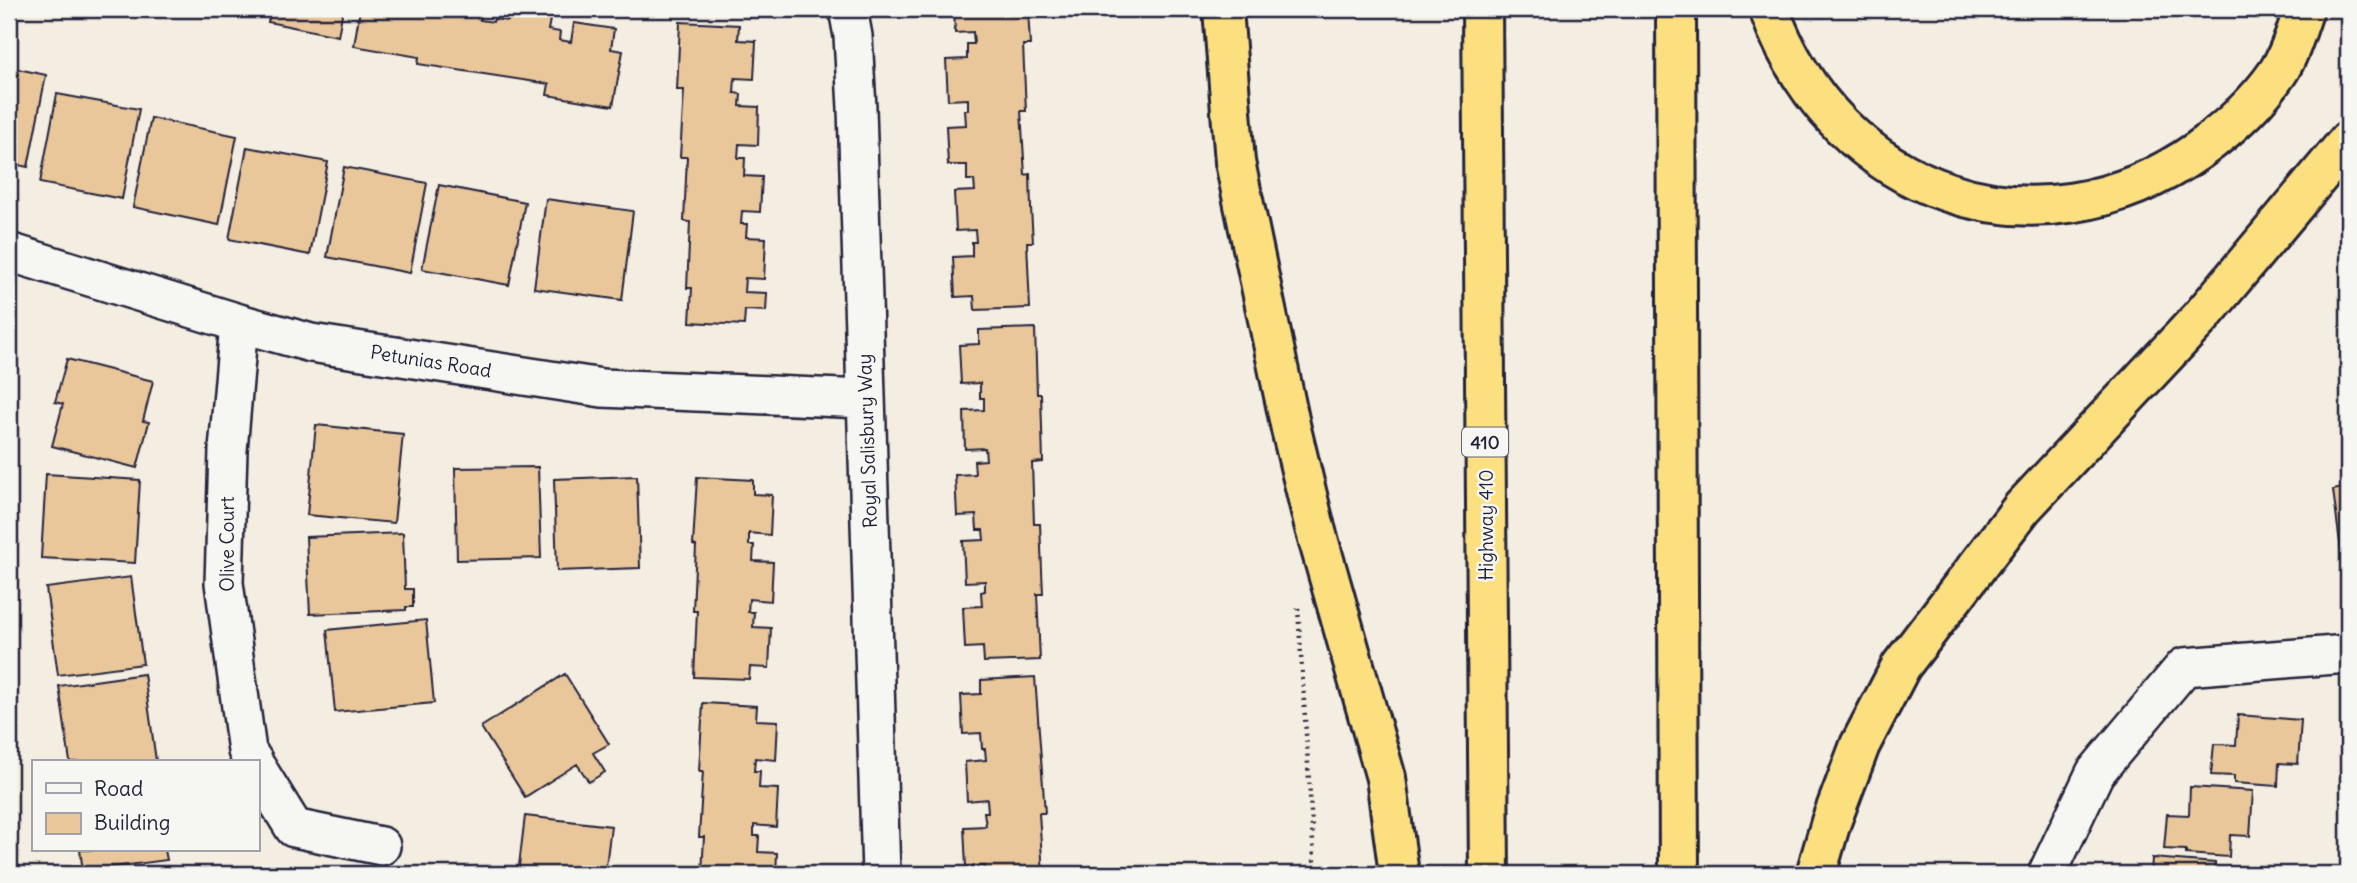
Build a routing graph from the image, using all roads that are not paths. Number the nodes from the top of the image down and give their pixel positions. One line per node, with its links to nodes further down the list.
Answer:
1 (848, 9): 10 (street, Royal Salisbury Way)
2 (1223, 9): 16 (highway)
3 (1482, 9): 17 (highway, Highway 410 / 410)
4 (1676, 9): 18 (highway)
5 (1769, 9): 6 (highway)
6 (2304, 9)
7 (2348, 141): 19 (highway)
8 (9, 252): 9 (street, Petunias Road)
9 (239, 323): 10 (street, Petunias Road); 12 (street, Olive Court)
10 (865, 399): 15 (street, Royal Salisbury Way)
11 (2348, 654): 20 (street)
12 (253, 760)
13 (259, 771): 14 (street)
14 (381, 846)
15 (880, 874)
16 (1399, 874)
17 (1489, 874)
18 (1679, 874)
19 (1816, 874)
20 (2047, 874)

